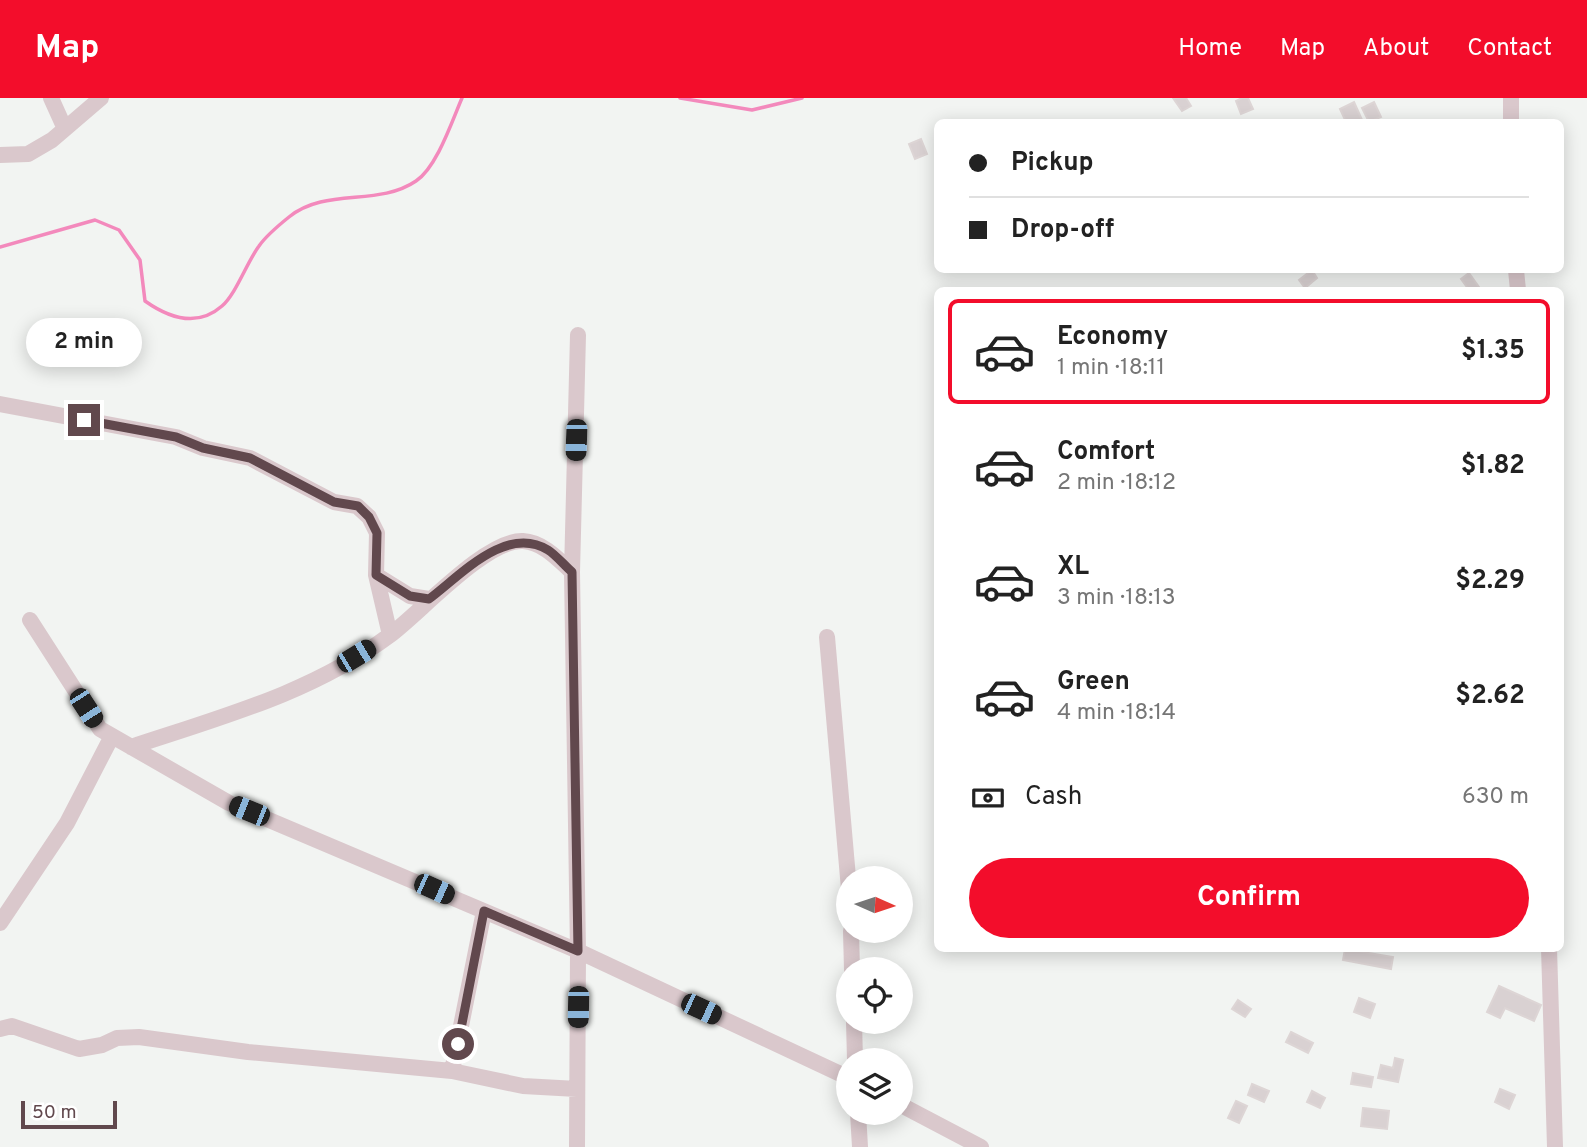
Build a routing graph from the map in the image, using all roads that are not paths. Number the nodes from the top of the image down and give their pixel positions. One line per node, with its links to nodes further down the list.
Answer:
1 (51, 98): 5 (street)
2 (101, 98): 5 (street)
3 (1511, 98): 4 (street)
4 (1511, 119)
5 (65, 129): 6 (street)
6 (0, 155)
7 (578, 335): 9 (street)
8 (0, 404): 10 (street)
9 (572, 572): 11 (street); 20 (street)
10 (376, 575): 11 (street); 13 (street)
11 (429, 599): 13 (street)
12 (30, 620): 15 (street)
13 (390, 635): 16 (street)
14 (827, 637): 17 (street)
15 (112, 736): 16 (street); 19 (street)
16 (131, 747): 18 (street)
17 (847, 866)
18 (484, 911): 20 (street); 23 (street)
19 (0, 923)
20 (578, 951): 24 (street); 25 (street)
21 (1549, 952): 31 (street)
22 (0, 1029): 23 (street)
23 (452, 1071): 25 (street)
24 (836, 1072)
25 (577, 1089): 28 (street)
26 (913, 1111): 30 (street)
27 (859, 1125): 29 (street)
28 (577, 1147)
29 (860, 1147)
30 (981, 1147)
31 (1555, 1147)

